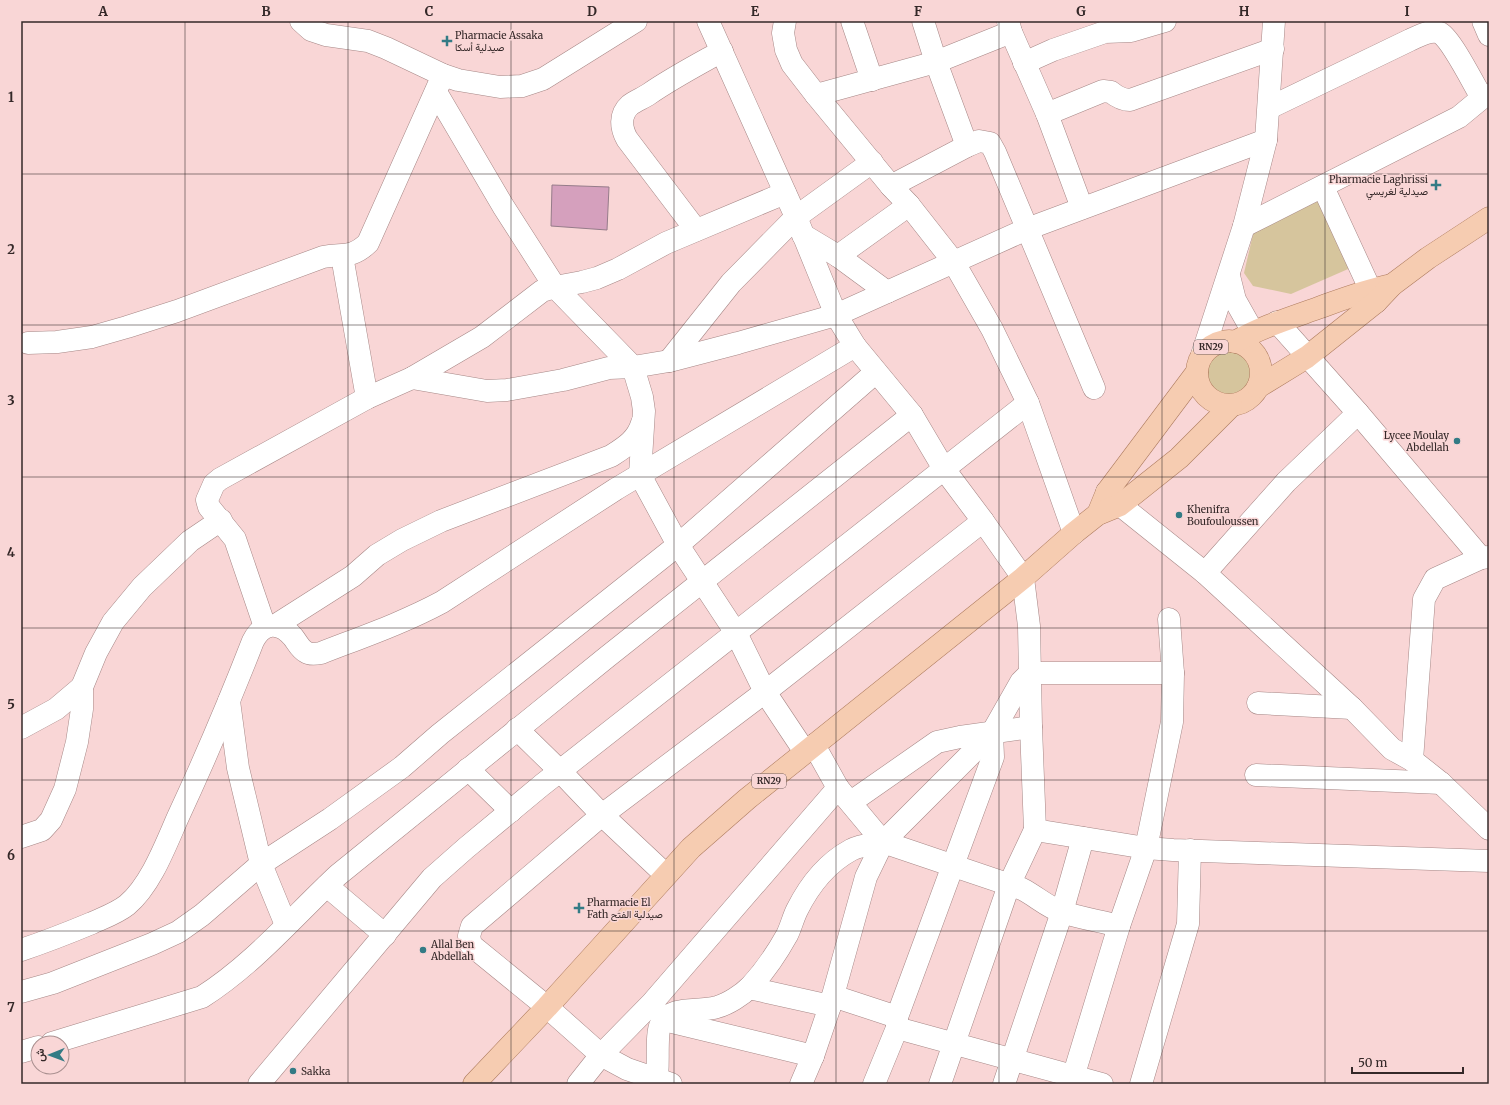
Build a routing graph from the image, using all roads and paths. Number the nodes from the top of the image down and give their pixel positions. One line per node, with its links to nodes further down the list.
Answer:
1 (301, 21): 17 (street)
2 (636, 21): 17 (street)
3 (708, 21): 13 (street)
4 (786, 21): 18 (street)
5 (852, 21): 16 (street)
6 (923, 21): 14 (street)
7 (1165, 21): 15 (street)
8 (1274, 21): 12 (street)
9 (1483, 21): 11 (street)
10 (1010, 27): 14 (street); 15 (street)
11 (1489, 35)
12 (1272, 49): 20 (street); 21 (street)
13 (722, 51): 27 (street); 34 (street)
14 (936, 62): 16 (street); 23 (street)
15 (1024, 63): 21 (street)
16 (872, 80): 18 (street)
17 (439, 83): 35 (street); 39 (street)
18 (816, 95): 24 (street)
19 (1485, 96): 20 (street); 26 (street)
20 (1269, 108): 22 (street)
21 (1047, 114): 29 (street)
22 (1266, 140): 29 (street); 32 (street)
23 (967, 146): 25 (street); 33 (street)
24 (872, 162): 25 (street); 31 (street)
25 (891, 186): 28 (street)
26 (1323, 187): 32 (street); 41 (street)
27 (785, 193): 31 (street); 34 (street)
28 (909, 205): 36 (street); 37 (street)
29 (1082, 208): 33 (street)
30 (1489, 218): 41 (main road, RN29)
31 (799, 226): 36 (street); 42 (street); 48 (street)
32 (1244, 226): 38 (street)
33 (1027, 229): 37 (street); 54 (street)
34 (696, 230): 39 (street)
35 (342, 256): 45 (street); 55 (street)
36 (838, 256): 40 (street)
37 (953, 261): 40 (street); 56 (street)
38 (1229, 276): 44 (street); 49 (street)
39 (555, 287): 50 (street); 52 (street)
40 (887, 292): 42 (street)
41 (1373, 295): 43 (main road, RN29); 47 (main road, RN29)
42 (836, 315): 46 (street); 48 (street)
43 (1277, 322): 44 (main road, RN29); 47 (street)
44 (1244, 337): 49 (main road, RN29); 53 (main road, RN29)
45 (28, 343)
46 (855, 346): 51 (street); 62 (street)
47 (1307, 357): 53 (main road, RN29); 58 (street)
48 (669, 361): 50 (street)
49 (1199, 363): 57 (main road); 63 (main road, RN29)
50 (633, 366): 52 (street); 60 (street)
51 (876, 372): 59 (street); 67 (street)
52 (412, 378): 55 (street)
53 (1258, 387): 57 (main road, RN29)
54 (1094, 388)
55 (367, 398): 64 (street)
56 (1028, 403): 61 (street); 66 (street)
57 (1231, 406): 63 (main road, RN29)
58 (1358, 413): 68 (street); 69 (street)
59 (912, 415): 61 (street); 71 (street)
60 (642, 423): 62 (street); 73 (street)
61 (944, 469): 65 (street); 74 (street)
62 (640, 475): 67 (street); 73 (street)
63 (1114, 499): 66 (main road, RN29); 69 (street)
64 (220, 520): 73 (street); 77 (street)
65 (983, 521): 70 (street); 78 (street)
66 (1074, 533): 70 (main road, RN29)
67 (678, 545): 71 (street); 103 (street)
68 (1485, 558): 87 (street)
69 (1205, 573): 81 (street)
70 (1023, 578): 75 (street); 86 (main road, RN29)
71 (701, 583): 74 (street); 84 (street)
72 (1169, 619): 76 (street)
73 (271, 626): 79 (street)
74 (736, 633): 78 (street); 89 (street)
75 (1030, 673): 76 (street); 82 (street); 85 (street)
76 (1173, 673): 100 (street)
77 (82, 687): 83 (street); 97 (street)
78 (765, 692): 86 (street); 94 (street)
79 (229, 701): 103 (street); 112 (street)
80 (1258, 704): 81 (street)
81 (1352, 708): 87 (street)
82 (1031, 727): 85 (street); 96 (street)
83 (21, 728)
84 (517, 729): 88 (street); 89 (street)
85 (992, 733): 92 (street); 99 (street); 104 (street)
86 (810, 748): 92 (street); 105 (main road, RN29)
87 (1412, 760): 91 (street)
88 (468, 768): 93 (street); 107 (street)
89 (560, 771): 93 (street); 94 (street)
90 (1256, 775): 91 (street)
91 (1441, 783): 95 (street)
92 (844, 795): 99 (street); 116 (street)
93 (511, 811): 111 (street)
94 (602, 815): 105 (street); 117 (street)
95 (1489, 829)
96 (1035, 830): 98 (street); 106 (street)
97 (21, 837)
98 (1083, 838): 100 (street); 108 (street)
99 (883, 842): 104 (street); 113 (street); 115 (street)
100 (1146, 848): 101 (street); 110 (street)
101 (1190, 850): 102 (street); 135 (street)
102 (1489, 861)
103 (261, 864): 109 (street); 114 (street)
104 (952, 866): 106 (street); 119 (street)
105 (666, 875): 117 (main road, RN29)
106 (1009, 885): 108 (street); 121 (street)
107 (327, 886): 109 (street); 111 (street)
108 (1062, 912): 110 (street); 124 (street)
109 (286, 925): 120 (street)
110 (1119, 926): 125 (street)
111 (385, 934): 127 (street)
112 (21, 950)
113 (749, 988): 115 (street); 118 (street)
114 (21, 992)
115 (831, 1001): 119 (street); 123 (street)
116 (652, 1003): 118 (street); 122 (street)
117 (547, 1006): 122 (street); 128 (main road, RN29)
118 (664, 1020): 123 (street); 126 (street)
119 (897, 1022): 121 (street); 131 (street)
120 (70, 1037)
121 (955, 1043): 124 (street); 132 (street)
122 (602, 1055): 126 (street); 129 (street)
123 (813, 1056): 130 (street)
124 (1013, 1060): 125 (street); 133 (street)
125 (1072, 1080): 134 (street)
126 (661, 1083)
127 (259, 1084)
128 (474, 1084)
129 (578, 1084)
130 (801, 1084)
131 (874, 1084)
132 (940, 1084)
133 (1004, 1084)
134 (1102, 1084)
135 (1141, 1084)

